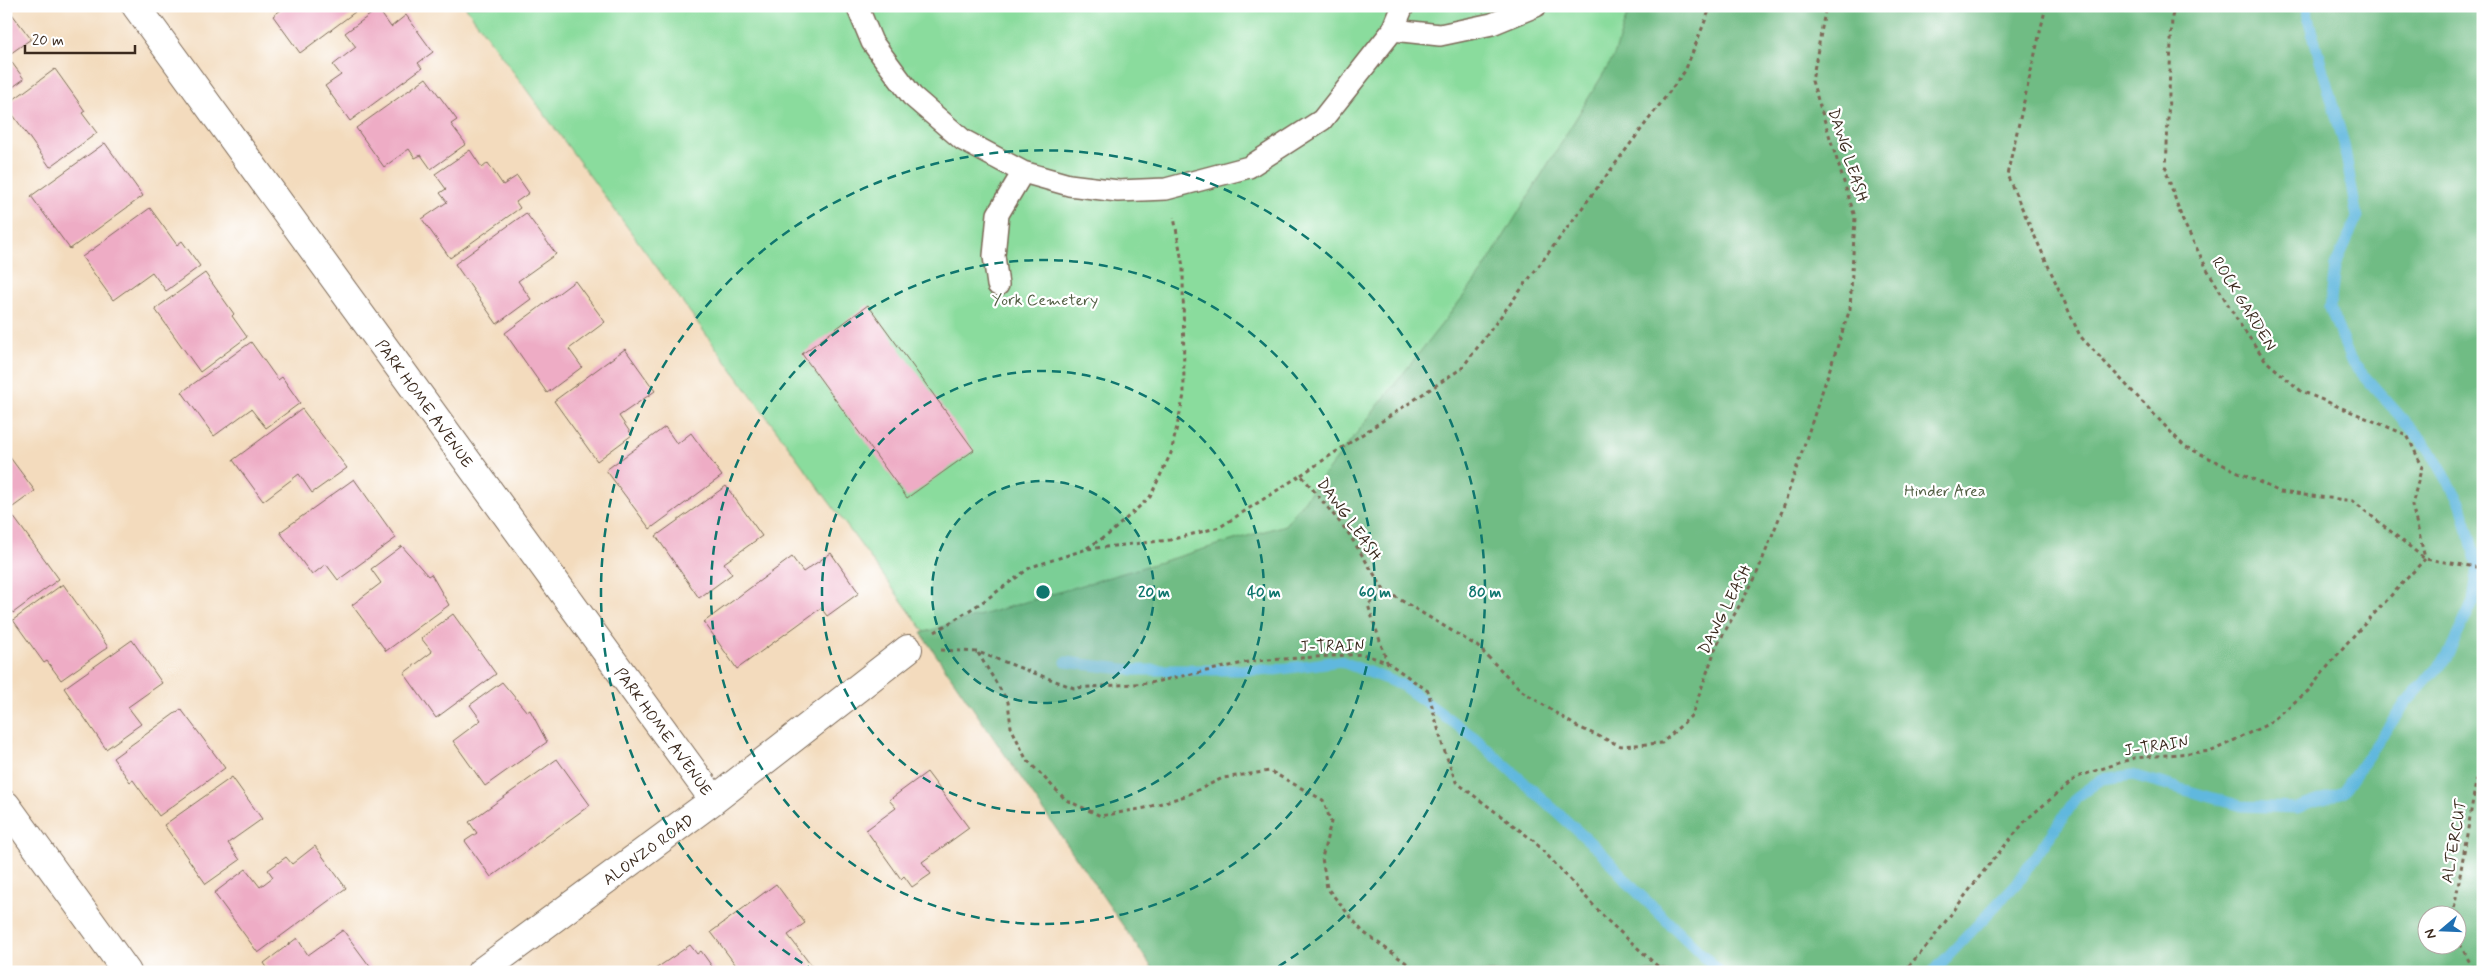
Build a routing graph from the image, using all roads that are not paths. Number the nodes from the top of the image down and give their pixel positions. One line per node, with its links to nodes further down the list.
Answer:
1 (136, 6): 9 (street, PARK HOME AVENUE)
2 (857, 6): 6 (lane)
3 (1403, 6): 5 (lane)
4 (1536, 6): 5 (lane)
5 (1394, 30): 6 (lane)
6 (1023, 172): 7 (lane)
7 (998, 285)
8 (908, 649): 9 (street, ALONZO ROAD)
9 (714, 800): 12 (street, ALONZO ROAD)
10 (6, 805): 11 (street)
11 (127, 972)
12 (481, 972)

